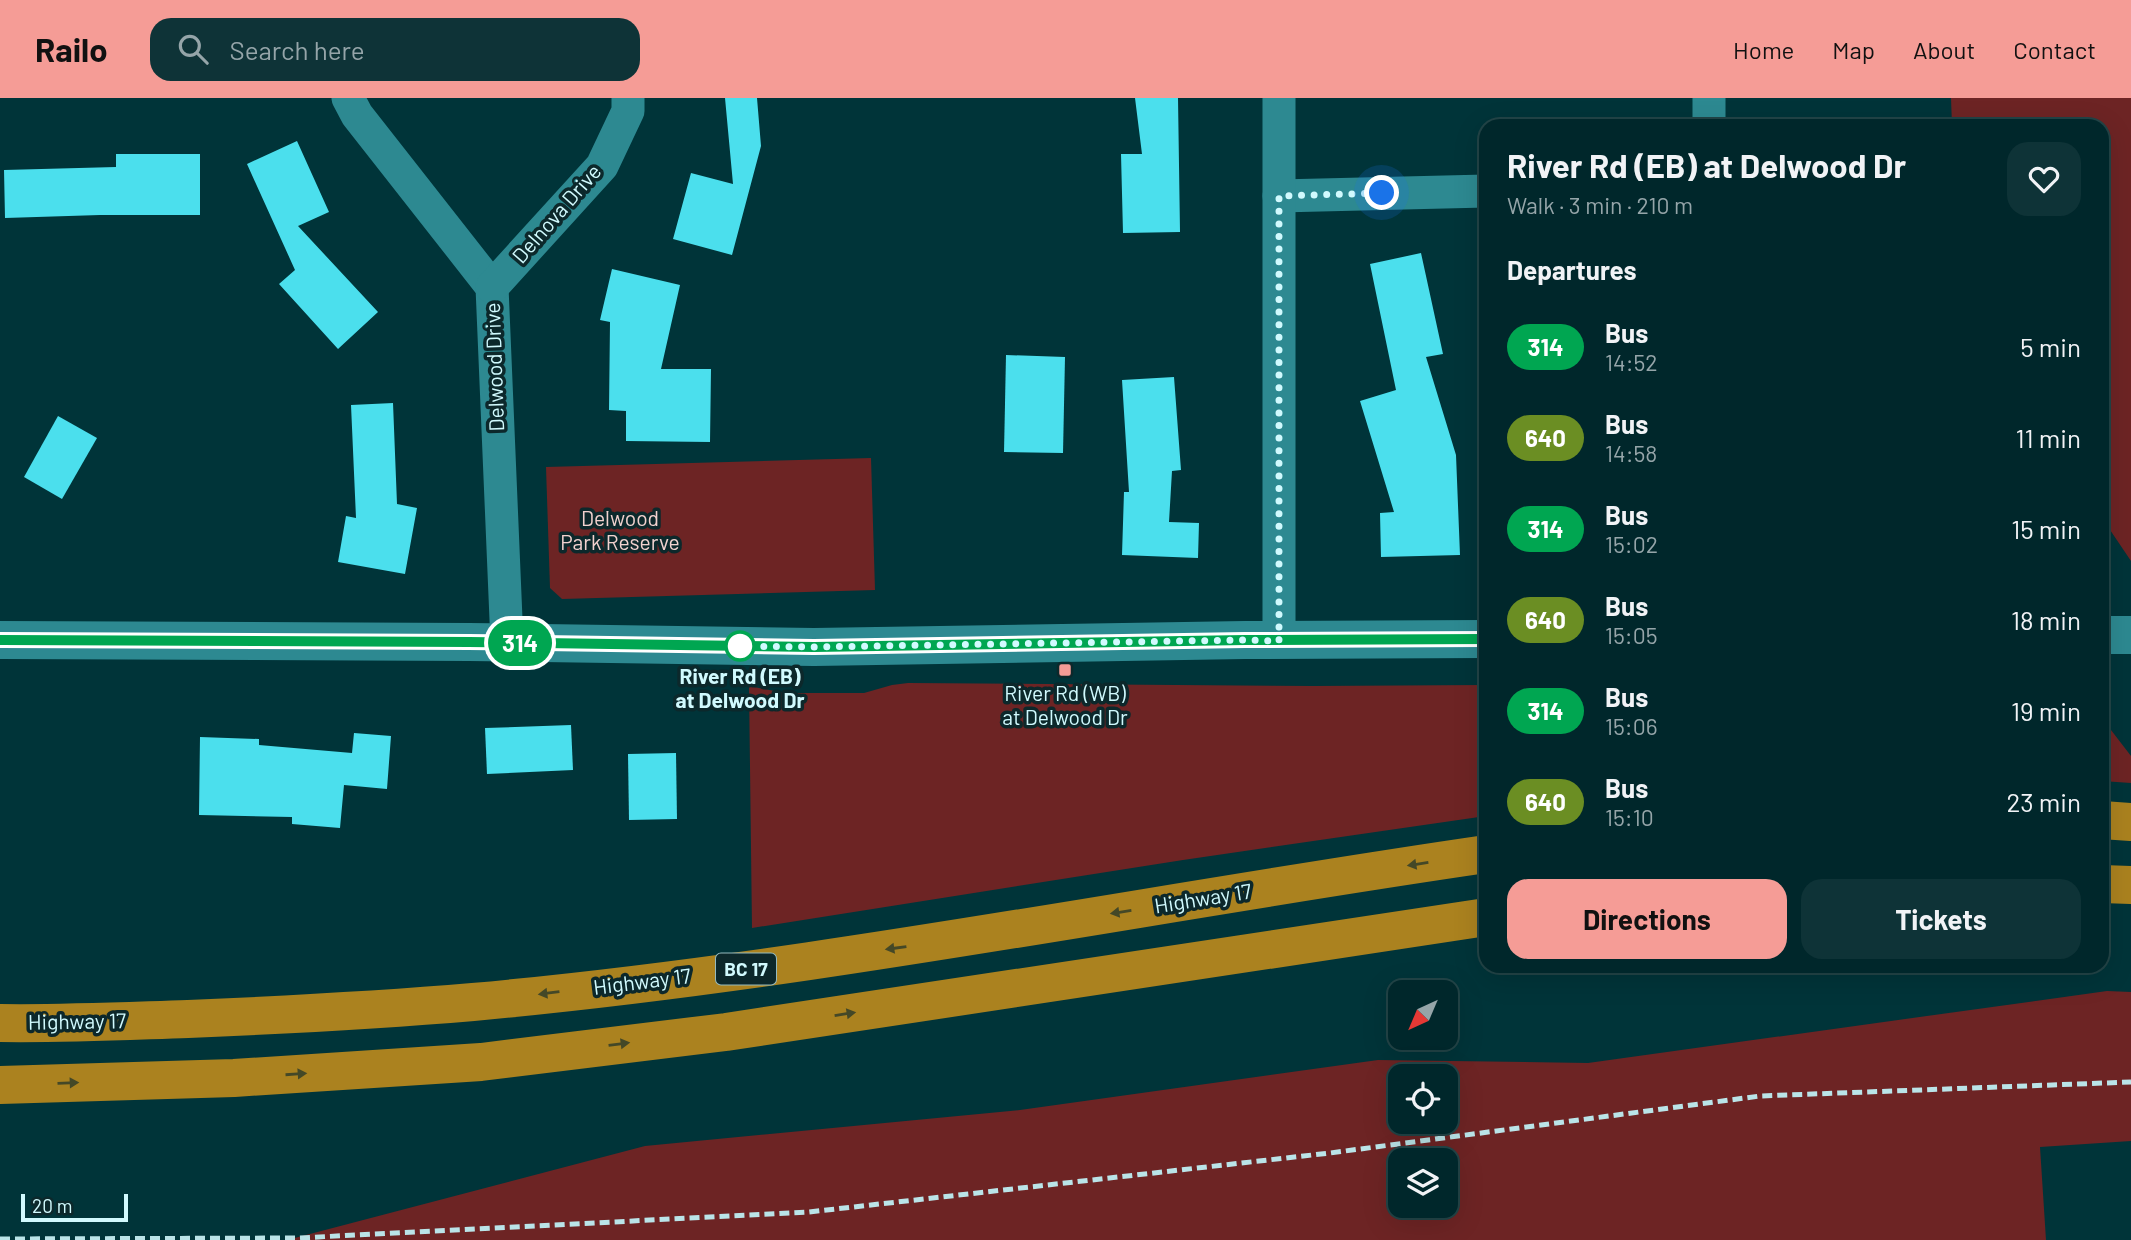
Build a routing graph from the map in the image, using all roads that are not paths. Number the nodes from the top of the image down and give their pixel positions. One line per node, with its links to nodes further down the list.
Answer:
1 (348, 98): 8 (street, Delwood Drive)
2 (628, 98): 8 (street, Delnova Drive)
3 (1279, 98): 7 (street)
4 (1709, 98): 5 (street)
5 (1709, 119)
6 (1479, 191): 7 (street)
7 (1279, 196): 13 (street)
8 (492, 287): 14 (street, Delwood Drive)
9 (2109, 635): 10 (street)
10 (2131, 635)
11 (1479, 639): 13 (street)
12 (0, 640): 14 (street)
13 (1279, 641): 14 (street)
14 (507, 643)
15 (2109, 820): 16 (highway)
16 (2131, 822)
17 (1479, 855): 21 (highway, Highway 17 / BC 17, one-way to 21)
18 (2109, 884): 19 (highway)
19 (2131, 886)
20 (1479, 918): 22 (highway, one-way to 20)
21 (0, 1023)
22 (0, 1085)

